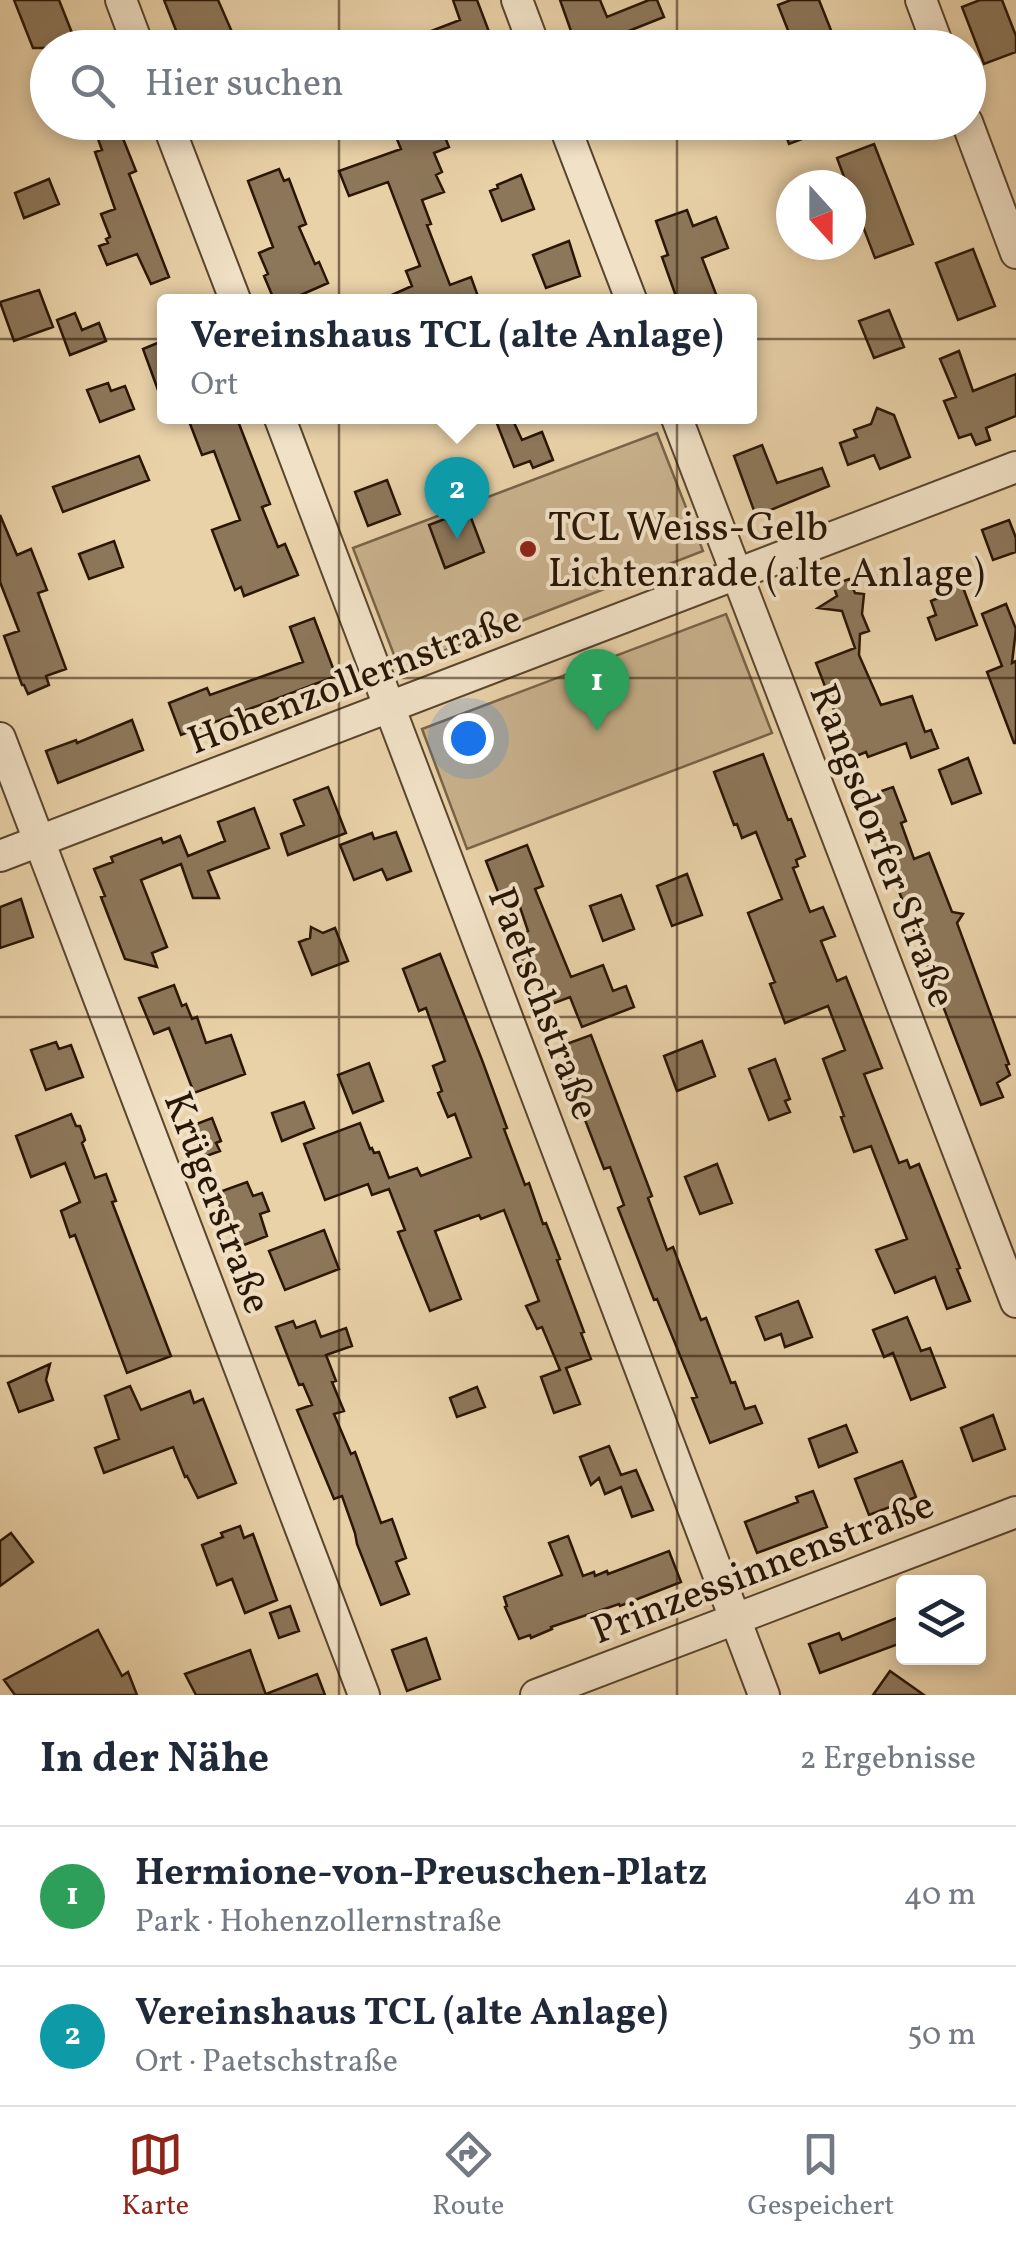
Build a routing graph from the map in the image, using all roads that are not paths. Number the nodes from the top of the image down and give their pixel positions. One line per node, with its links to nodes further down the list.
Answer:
1 (120, 0): 4 (street)
2 (516, 0): 5 (street)
3 (921, 0): 6 (street)
4 (132, 30)
5 (528, 30)
6 (932, 30)
7 (174, 140): 11 (street)
8 (570, 140): 12 (street)
9 (974, 140): 10 (street)
10 (1016, 254)
11 (233, 294)
12 (629, 294)
13 (283, 424): 17 (street, Paetschstraße)
14 (679, 424): 16 (street, Rangsdorfer Straße)
15 (1016, 467): 16 (street, Hohenzollernstraße)
16 (738, 574): 17 (street, Hohenzollernstraße); 21 (street, Rangsdorfer Straße)
17 (390, 707): 19 (street, Hohenzollernstraße); 23 (street, Paetschstraße)
18 (0, 738): 19 (street, Krügerstraße)
19 (39, 841): 20 (street, Hohenzollernstraße); 24 (street, Krügerstraße)
20 (0, 856)
21 (1016, 1302)
22 (1016, 1512): 23 (street, Prinzessinnenstraße)
23 (736, 1618): 25 (street, Prinzessinnenstraße); 26 (street, Paetschstraße)
24 (364, 1695)
25 (536, 1695)
26 (764, 1695)

